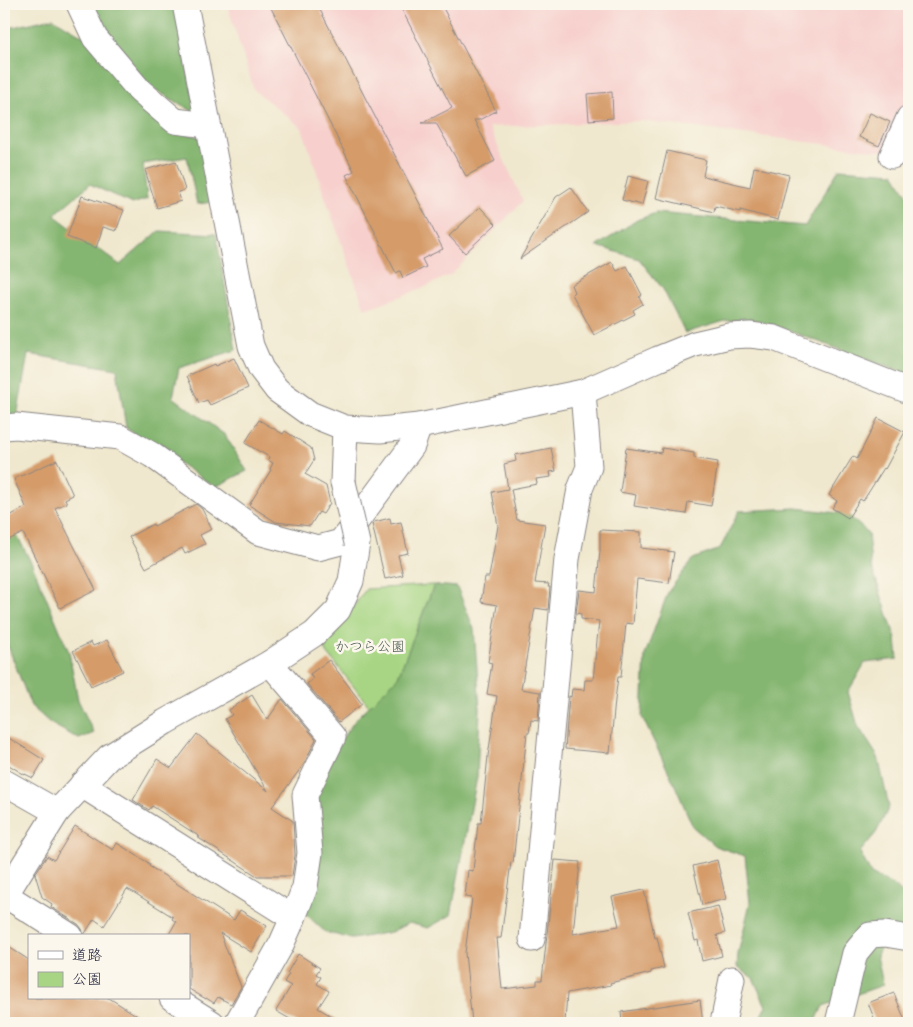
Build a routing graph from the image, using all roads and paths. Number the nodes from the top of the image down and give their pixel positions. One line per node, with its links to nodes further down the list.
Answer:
1 (80, 4): 4 (street)
2 (186, 4): 4 (street)
3 (909, 118): 5 (street)
4 (208, 125): 10 (street)
5 (892, 156)
6 (909, 391): 7 (street)
7 (582, 392): 8 (street); 19 (street)
8 (419, 426): 9 (street); 10 (street)
9 (4, 427)
10 (345, 428): 11 (street, bridge)
11 (270, 663): 13 (street); 16 (street)
12 (4, 782): 14 (street)
13 (82, 785): 14 (street); 16 (street)
14 (57, 812): 15 (street)
15 (4, 896): 17 (street)
16 (294, 918): 23 (street)
17 (67, 934)
18 (909, 938): 25 (street)
19 (532, 939)
20 (732, 979): 24 (street)
21 (175, 1000): 22 (street)
22 (212, 1023)
23 (238, 1023)
24 (723, 1023)
25 (838, 1023)

